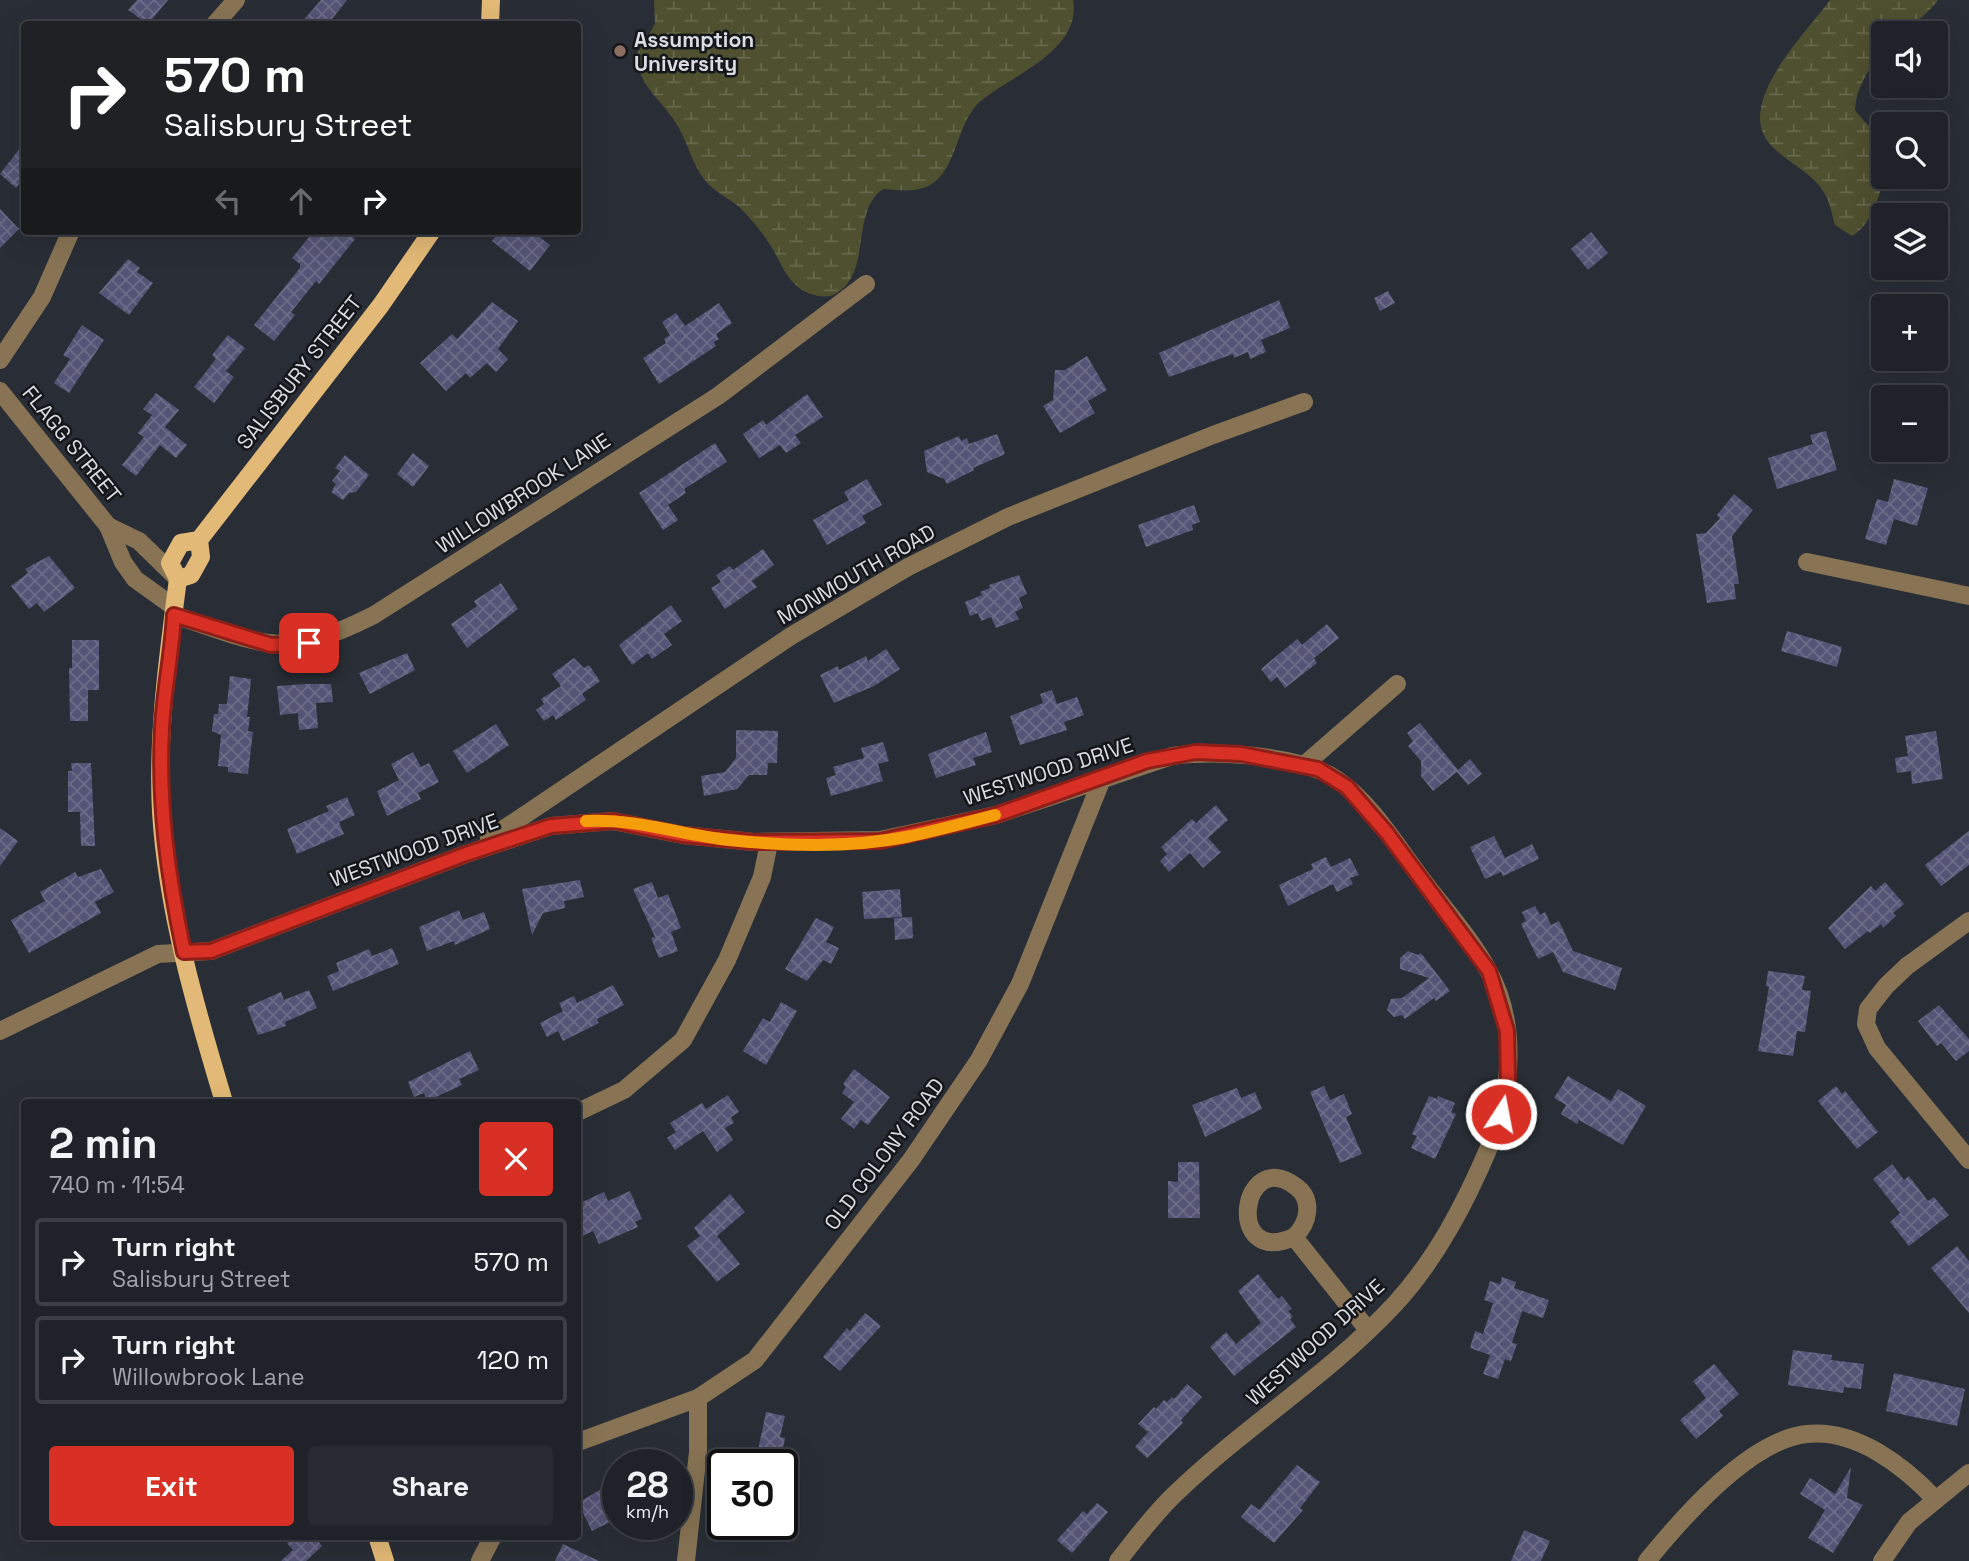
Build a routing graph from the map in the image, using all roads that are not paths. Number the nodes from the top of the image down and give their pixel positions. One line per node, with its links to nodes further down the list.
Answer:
1 (236, 0): 3 (street)
2 (491, 0): 4 (main road)
3 (218, 21)
4 (490, 21)
5 (69, 235): 8 (street)
6 (429, 235): 13 (main road, SALISBURY STREET)
7 (866, 284): 15 (street, WILLOWBROOK LANE)
8 (0, 359)
9 (0, 391): 11 (street, FLAGG STREET)
10 (1304, 402): 20 (street, MONMOUTH ROAD)
11 (108, 526): 13 (street, FLAGG STREET); 15 (street, FLAGG STREET)
12 (1807, 562): 14 (street)
13 (178, 579): 15 (main road, SALISBURY STREET)
14 (1969, 596)
15 (174, 611): 22 (main road, SALISBURY STREET)
16 (1397, 684): 17 (street)
17 (1303, 766): 18 (street, WESTWOOD DRIVE); 28 (street, WESTWOOD DRIVE)
18 (1102, 779): 19 (street, WESTWOOD DRIVE); 29 (street, OLD COLONY ROAD)
19 (769, 843): 20 (street, WESTWOOD DRIVE); 25 (street)
20 (466, 854): 22 (street, WESTWOOD DRIVE)
21 (1969, 921): 26 (street)
22 (184, 952): 23 (street, WESTWOOD DRIVE); 24 (main road, SALISBURY STREET)
23 (0, 1031)
24 (222, 1099)
25 (581, 1111)
26 (1969, 1160)
27 (1294, 1237): 28 (street)
28 (1368, 1330): 38 (street, WESTWOOD DRIVE)
29 (698, 1398): 30 (street, OLD COLONY ROAD); 37 (street)
30 (581, 1441)
31 (1969, 1473): 32 (street)
32 (1936, 1500): 39 (street); 40 (street)
33 (378, 1540): 35 (main road)
34 (491, 1540): 36 (street)
35 (385, 1561)
36 (480, 1561)
37 (686, 1561)
38 (1118, 1561)
39 (1647, 1561)
40 (1882, 1561)

